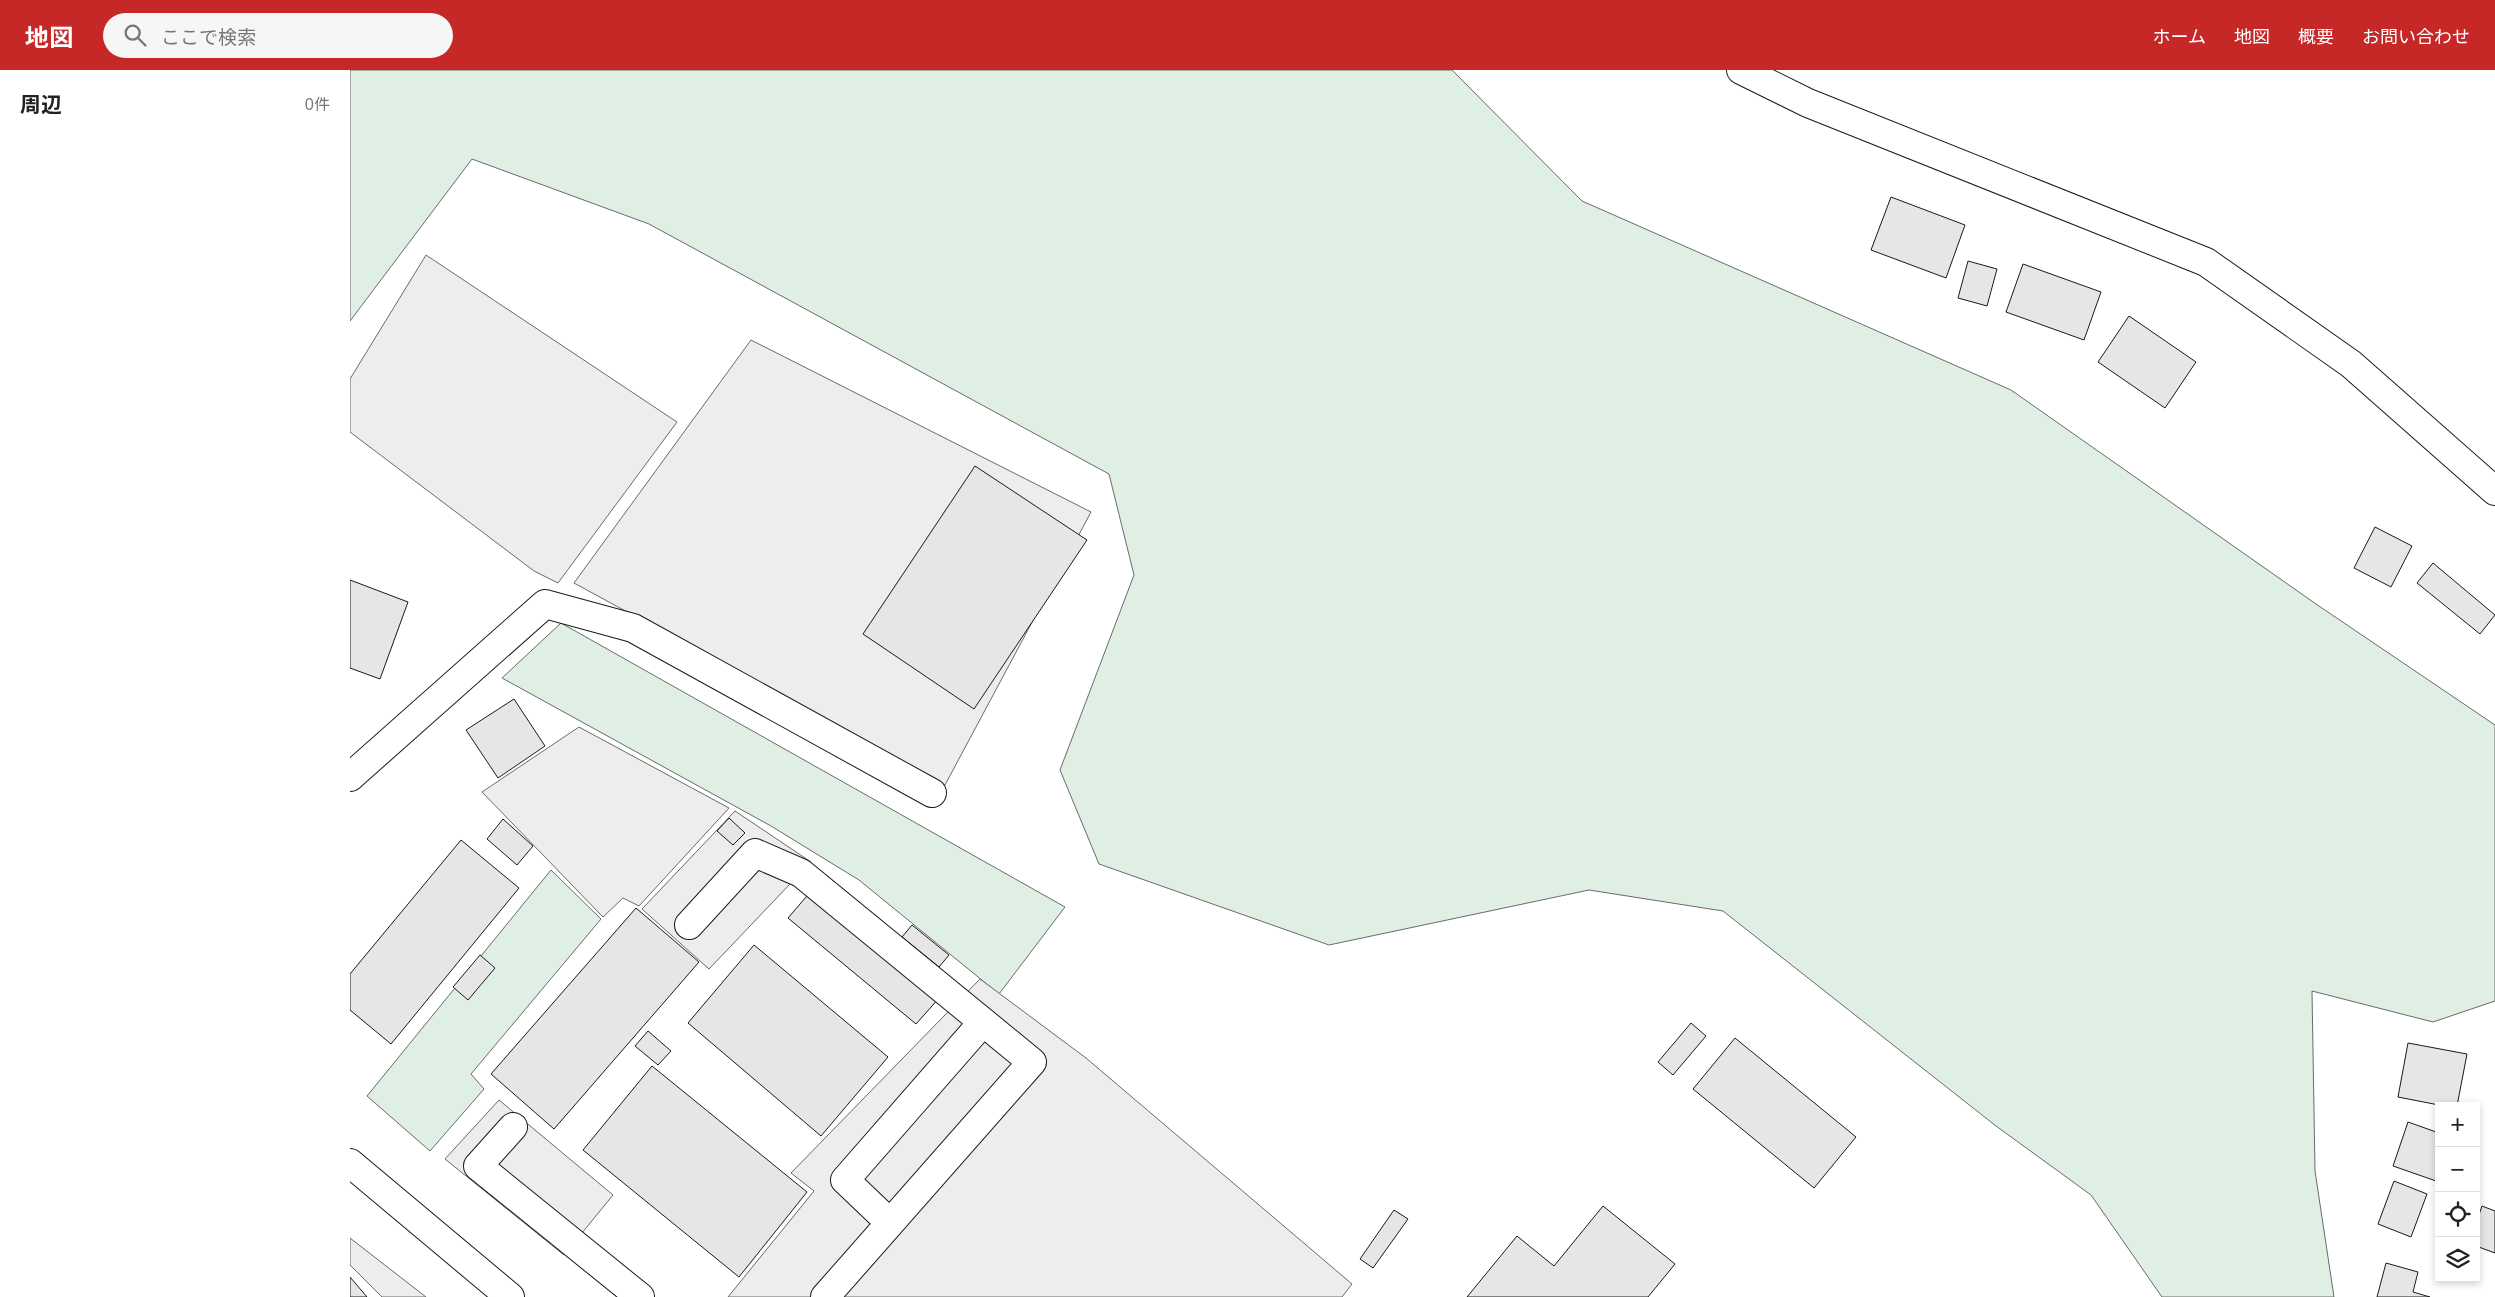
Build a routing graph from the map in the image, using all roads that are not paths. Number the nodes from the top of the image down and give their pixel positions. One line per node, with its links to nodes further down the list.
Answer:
1 (1741, 70): 2 (street)
2 (2495, 491)
3 (350, 777): 4 (street)
4 (932, 793)
5 (689, 925): 6 (street)
6 (983, 1022): 9 (street); 9 (street)
7 (513, 1127): 11 (street)
8 (350, 1163): 10 (street)
9 (890, 1223): 12 (street)
10 (510, 1297)
11 (640, 1297)
12 (825, 1297)

